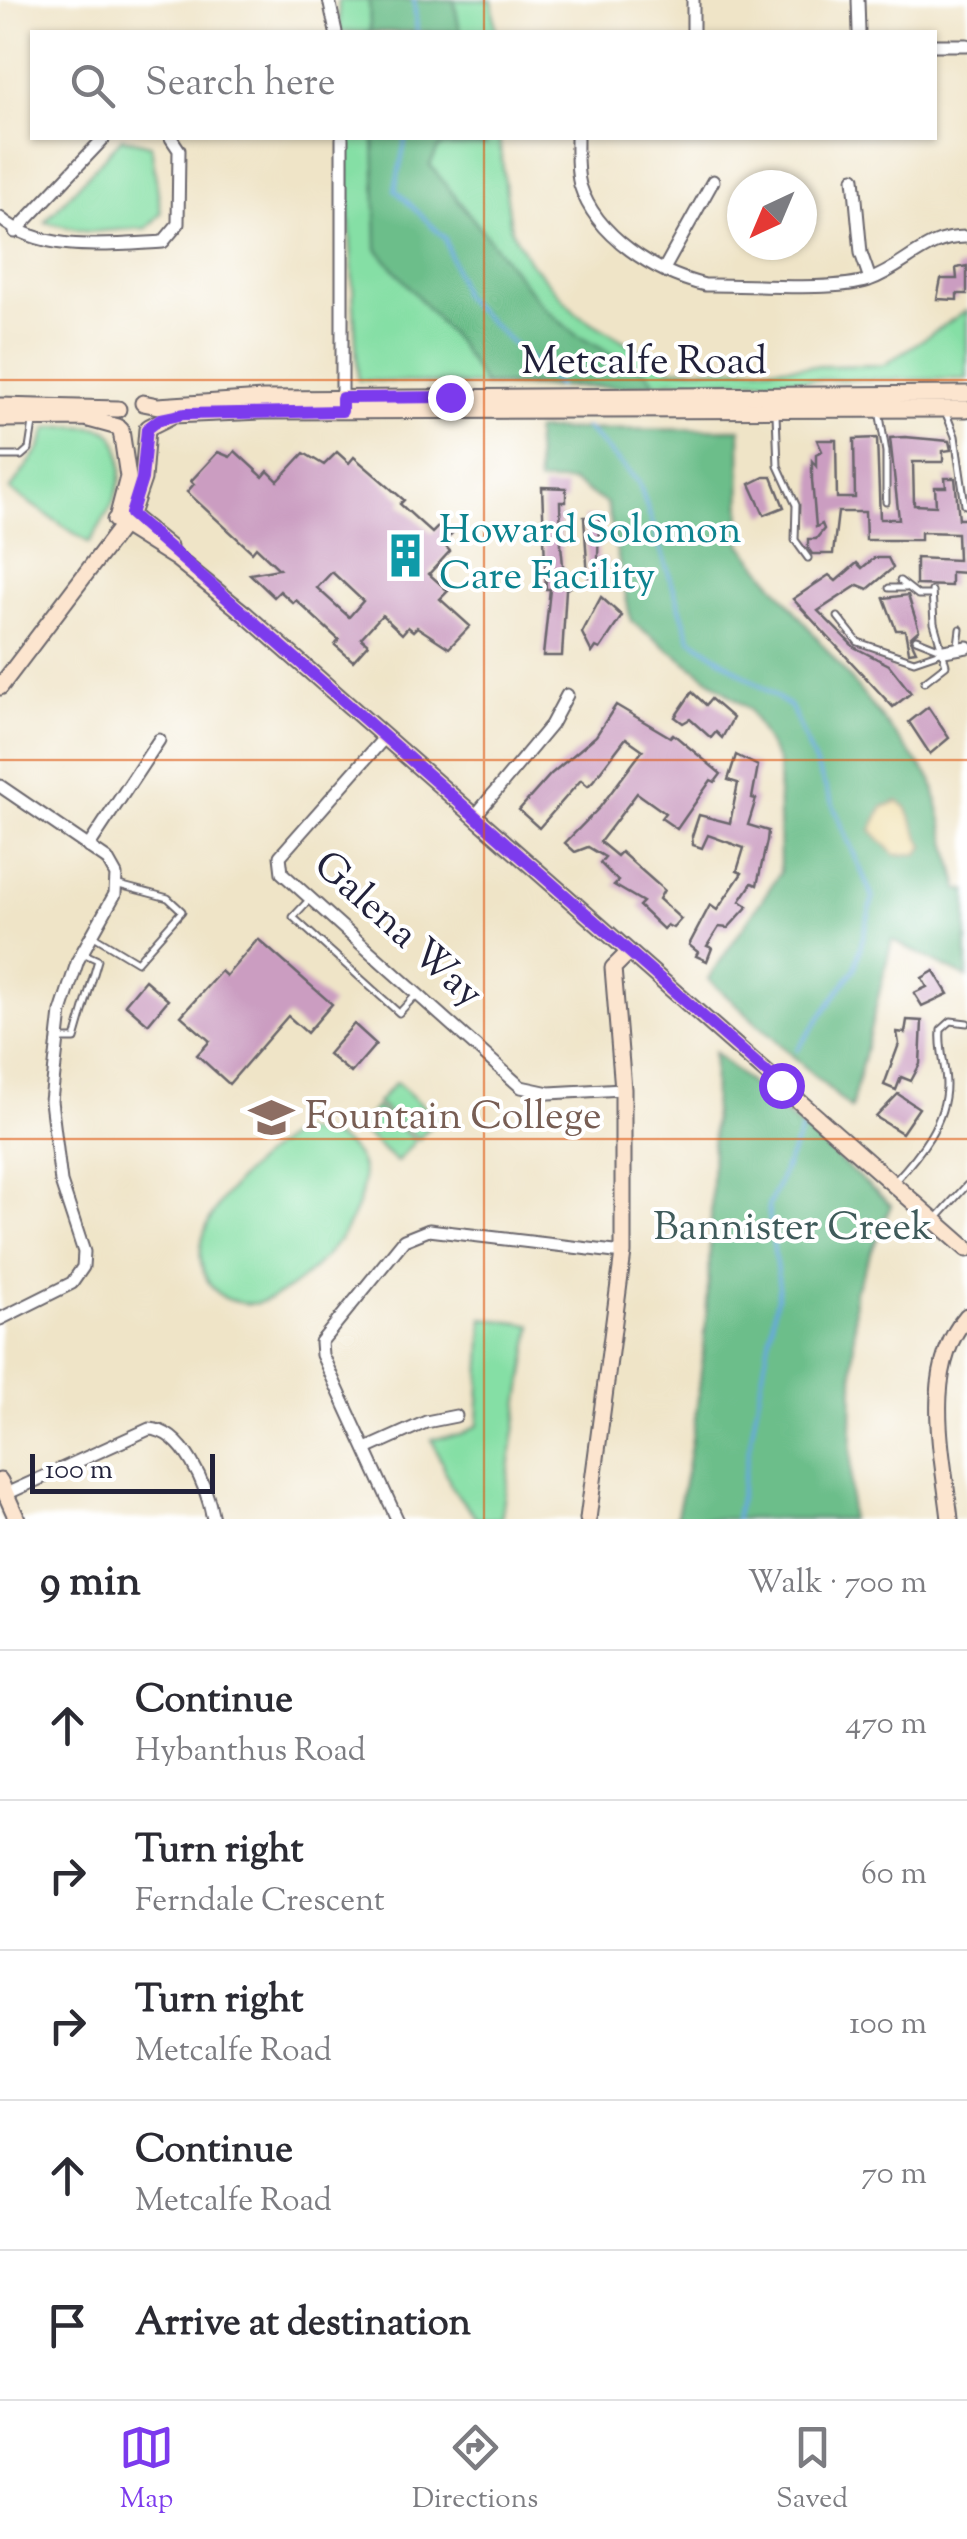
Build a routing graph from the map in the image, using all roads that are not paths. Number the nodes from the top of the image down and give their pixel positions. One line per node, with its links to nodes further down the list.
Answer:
1 (328, 0): 4 (street)
2 (693, 0): 5 (street)
3 (858, 0): 6 (street)
4 (336, 30)
5 (693, 30)
6 (859, 30)
7 (937, 45): 8 (street)
8 (967, 45)
9 (102, 140): 16 (street)
10 (173, 140): 16 (street)
11 (342, 140): 22 (street)
12 (576, 140): 18 (street)
13 (854, 178): 19 (street)
14 (713, 181): 18 (street)
15 (0, 218): 16 (street)
16 (16, 232)
17 (967, 237): 19 (street)
18 (664, 269): 19 (street)
19 (870, 279)
20 (967, 394): 22 (street, Metcalfe Road)
21 (143, 403): 22 (street, Metcalfe Road); 28 (street, Metcalfe Road); 32 (street)
22 (342, 405): 25 (street, Metcalfe Road); 32 (street, Metcalfe Road)
23 (0, 406): 29 (street, Metcalfe Road)
24 (878, 407): 25 (street, Metcalfe Road); 26 (street, Metcalfe Road); 34 (lane)
25 (776, 408): 37 (lane)
26 (944, 408): 27 (street, Metcalfe Road); 35 (lane)
27 (967, 408)
28 (118, 409): 29 (street, Metcalfe Road); 31 (street)
29 (32, 412): 30 (street, Metcalfe Road); 31 (street, Metcalfe Road); 33 (lane)
30 (0, 419)
31 (120, 428): 32 (street, Metcalfe Road); 36 (street)
32 (148, 428): 36 (street)
33 (0, 456)
34 (886, 502)
35 (965, 505)
36 (123, 517): 46 (street); 50 (street)
37 (808, 558)
38 (900, 580): 40 (lane)
39 (889, 588): 40 (lane)
40 (906, 588): 45 (lane)
41 (838, 618): 45 (lane)
42 (960, 628): 44 (lane)
43 (916, 639): 45 (lane)
44 (962, 647): 45 (street)
45 (944, 651): 47 (lane)
46 (7, 663): 48 (street)
47 (924, 682)
48 (0, 686)
49 (567, 694): 53 (street)
50 (385, 737): 53 (street); 56 (street, Galena Way)
51 (159, 740): 54 (street)
52 (0, 786): 54 (street)
53 (474, 816): 59 (street)
54 (88, 847): 55 (street)
55 (116, 884): 57 (street); 57 (lane)
56 (308, 901): 61 (street, Galena Way); 61 (lane)
57 (92, 934): 58 (street)
58 (82, 952): 64 (street); 64 (lane)
59 (628, 953): 60 (street); 62 (street)
60 (642, 965): 62 (street); 66 (street)
61 (417, 994): 65 (street, Galena Way)
62 (617, 1002): 65 (street)
63 (967, 1023): 66 (lane)
64 (57, 1039): 72 (street)
65 (623, 1090): 70 (street)
66 (893, 1184): 68 (street)
67 (967, 1185): 68 (lane)
68 (935, 1220): 69 (street)
69 (967, 1248)
70 (623, 1252): 74 (street); 79 (street)
71 (967, 1316): 80 (street)
72 (0, 1319)
73 (456, 1416): 74 (street)
74 (366, 1449): 78 (street)
75 (3, 1487): 76 (street); 77 (street)
76 (17, 1519)
77 (213, 1519)
78 (397, 1519)
79 (588, 1519)
80 (950, 1519)

